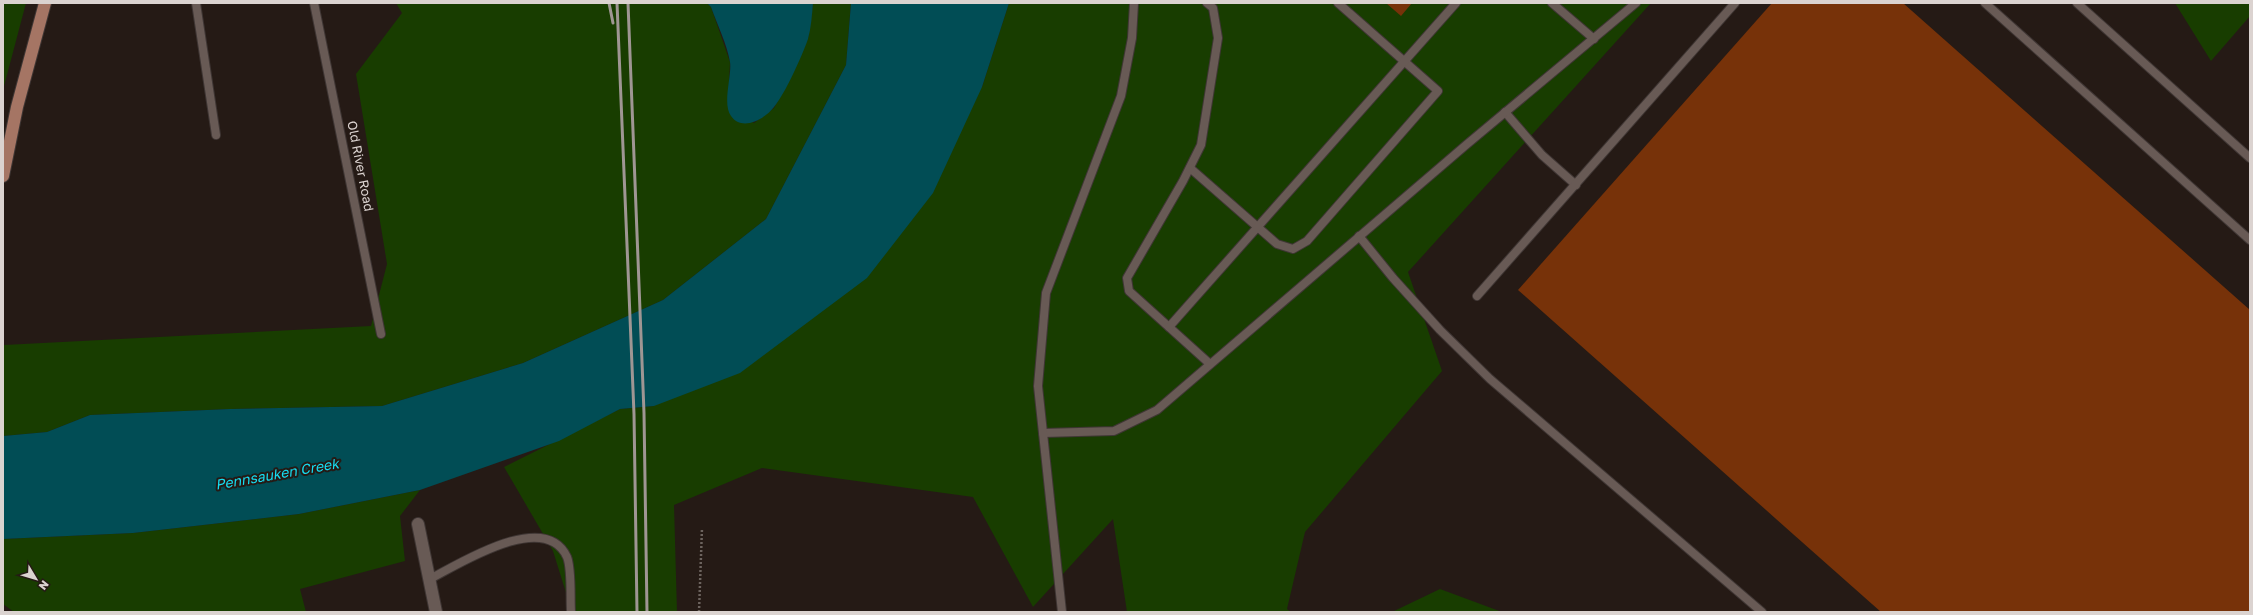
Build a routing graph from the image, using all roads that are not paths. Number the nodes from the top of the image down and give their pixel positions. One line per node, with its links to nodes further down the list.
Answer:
1 (45, 3): 19 (main road)
2 (196, 3): 16 (lane)
3 (314, 3): 26 (lane, Old River Road)
4 (1134, 3): 28 (lane)
5 (1207, 3): 18 (lane)
6 (1338, 3): 14 (lane)
7 (1456, 3): 14 (lane)
8 (1552, 3): 13 (lane)
9 (1636, 3): 13 (lane)
10 (1736, 3): 20 (lane)
11 (1985, 3): 23 (lane)
12 (2077, 3): 17 (lane)
13 (1594, 39): 15 (lane)
14 (1404, 60): 21 (lane); 21 (lane)
15 (1505, 112): 20 (lane); 22 (lane)
16 (216, 135)
17 (2250, 158)
18 (1190, 168): 21 (lane); 25 (lane)
19 (3, 176)
20 (1576, 185): 24 (lane)
21 (1257, 227): 25 (lane)
22 (1359, 236): 27 (lane); 34 (lane)
23 (2250, 240)
24 (1477, 296)
25 (1169, 327): 27 (lane)
26 (381, 334)
27 (1210, 364): 28 (lane)
28 (1043, 433): 33 (lane)
29 (418, 524): 30 (street)
30 (430, 579): 31 (street); 32 (lane)
31 (436, 612)
32 (571, 612)
33 (1062, 612)
34 (1762, 612)

